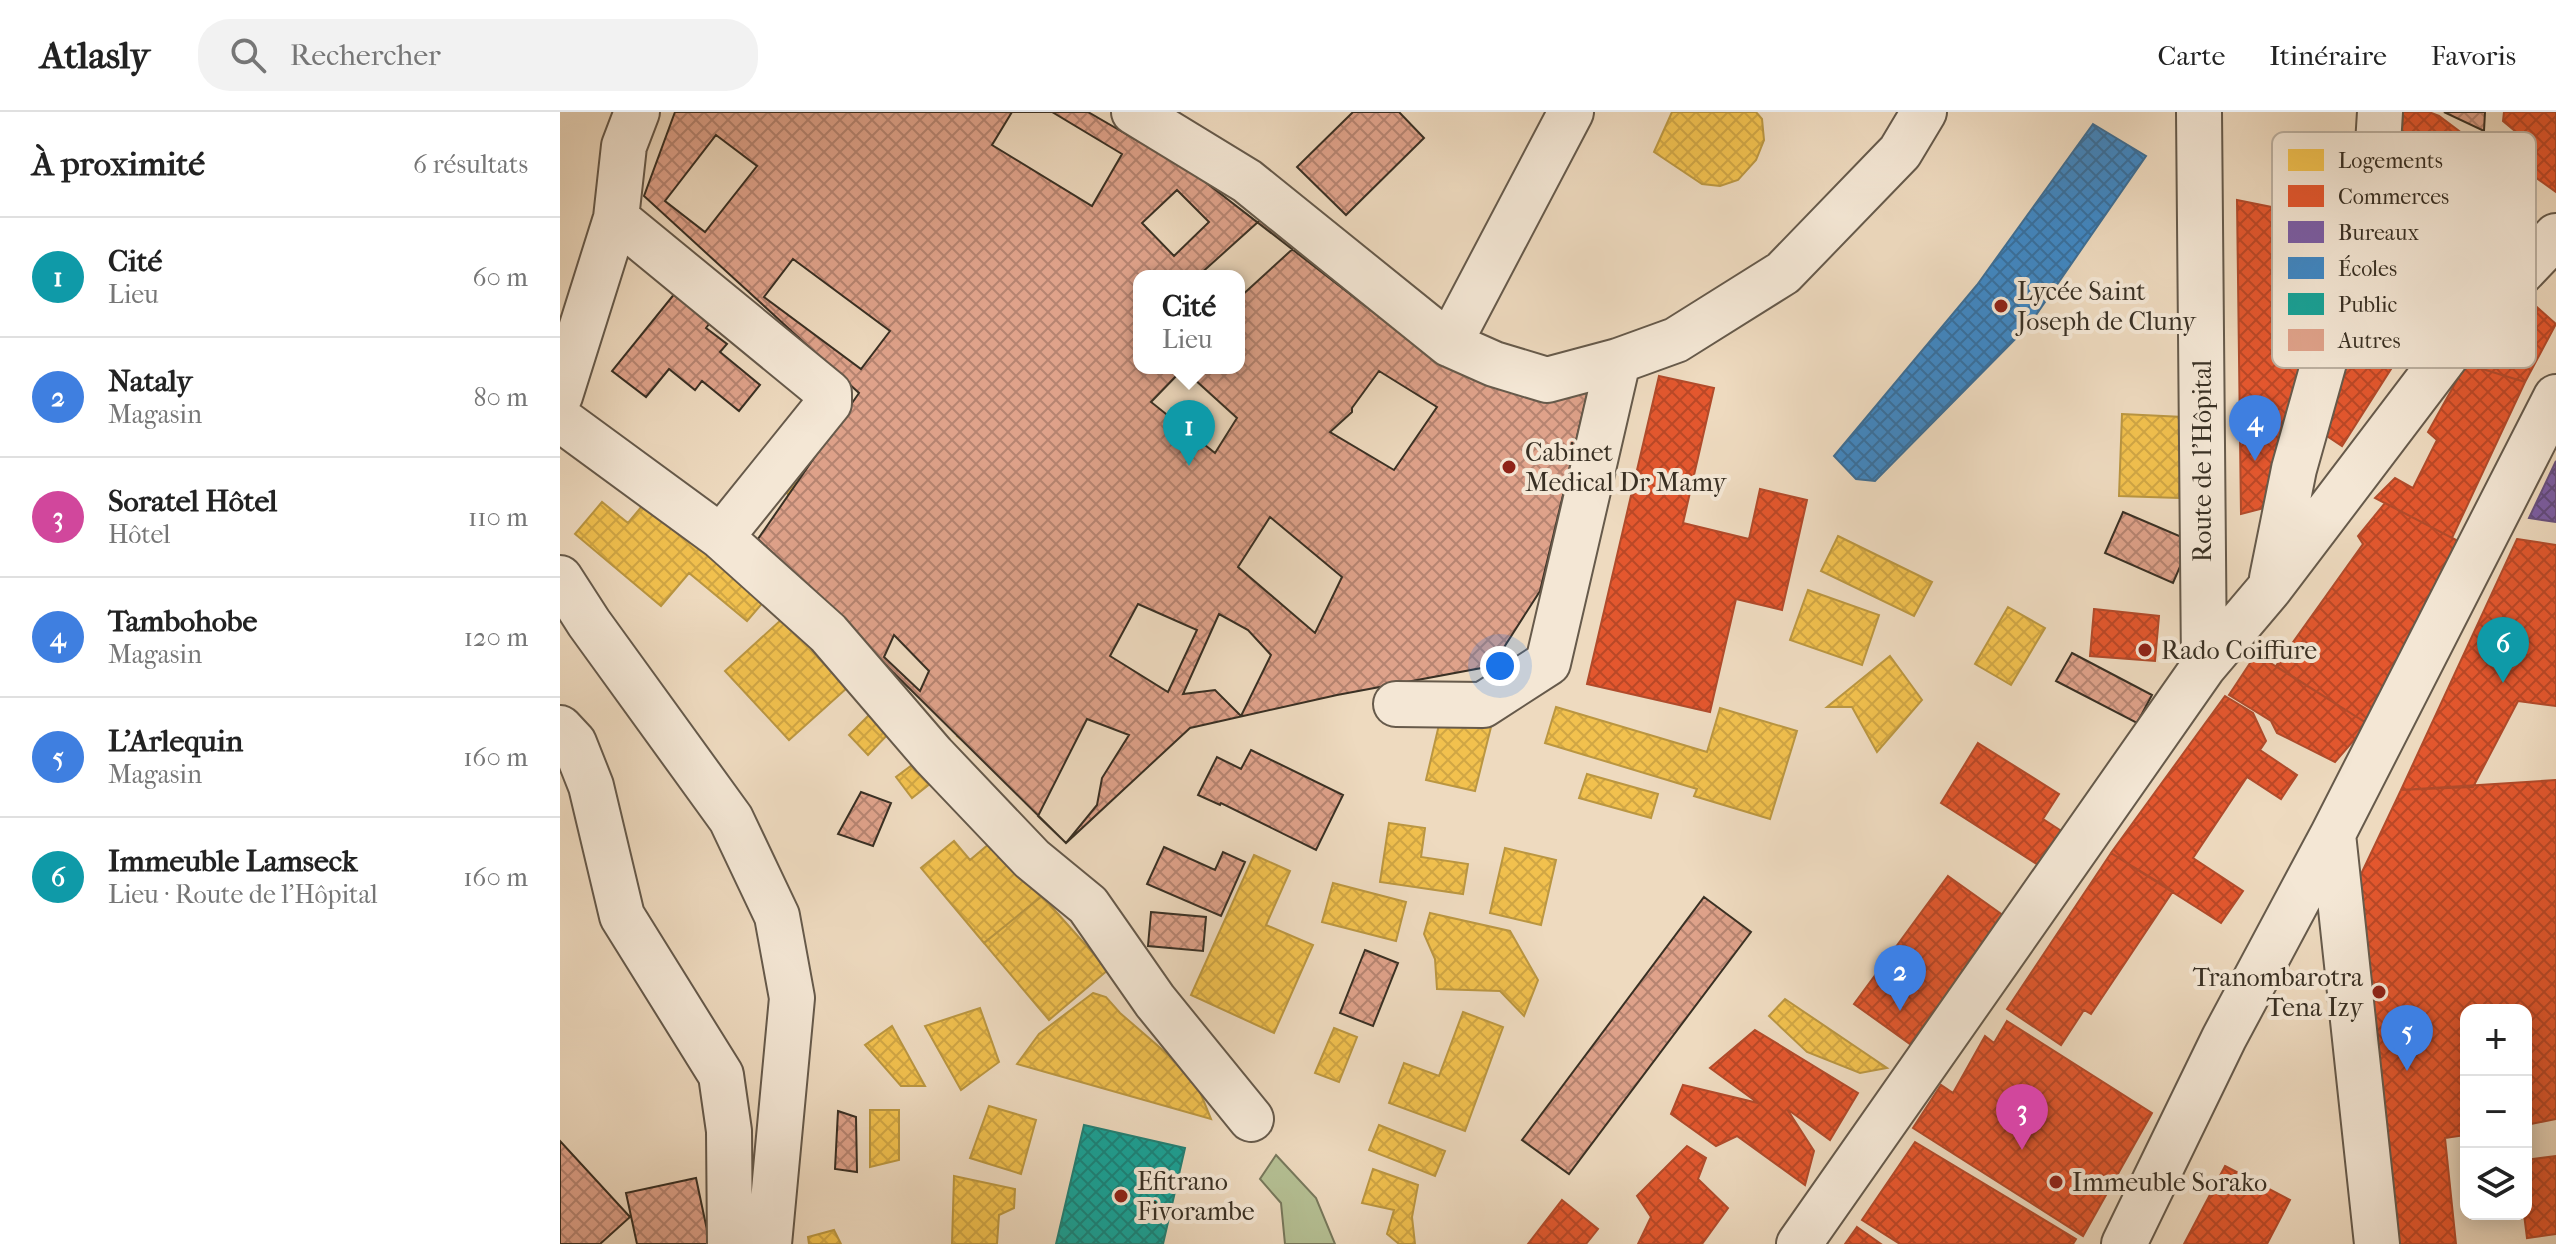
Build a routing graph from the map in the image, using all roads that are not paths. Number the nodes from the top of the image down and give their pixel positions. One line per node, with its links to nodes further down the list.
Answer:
1 (637, 112): 8 (street)
2 (1134, 112): 11 (street)
3 (1571, 112): 11 (street)
4 (1924, 112): 12 (street)
5 (2199, 112): 21 (street, Route de l'Hôpital)
6 (2380, 112): 7 (street)
7 (2379, 132)
8 (616, 218): 15 (street); 18 (street)
9 (2556, 236): 10 (street)
10 (2536, 257)
11 (1449, 344): 12 (street)
12 (1618, 361): 22 (street)
13 (2322, 368): 20 (street)
14 (2437, 368): 20 (street)
15 (560, 396)
16 (2556, 397): 24 (street)
17 (560, 419): 18 (street)
18 (721, 537): 25 (street)
19 (560, 578): 27 (street)
20 (2270, 588): 21 (street)
21 (2204, 666): 28 (street)
22 (1396, 704)
23 (560, 728): 26 (street)
24 (2333, 834): 29 (street); 30 (street)
25 (1251, 1119)
26 (730, 1244)
27 (769, 1244)
28 (1799, 1244)
29 (2124, 1244)
30 (2377, 1244)

